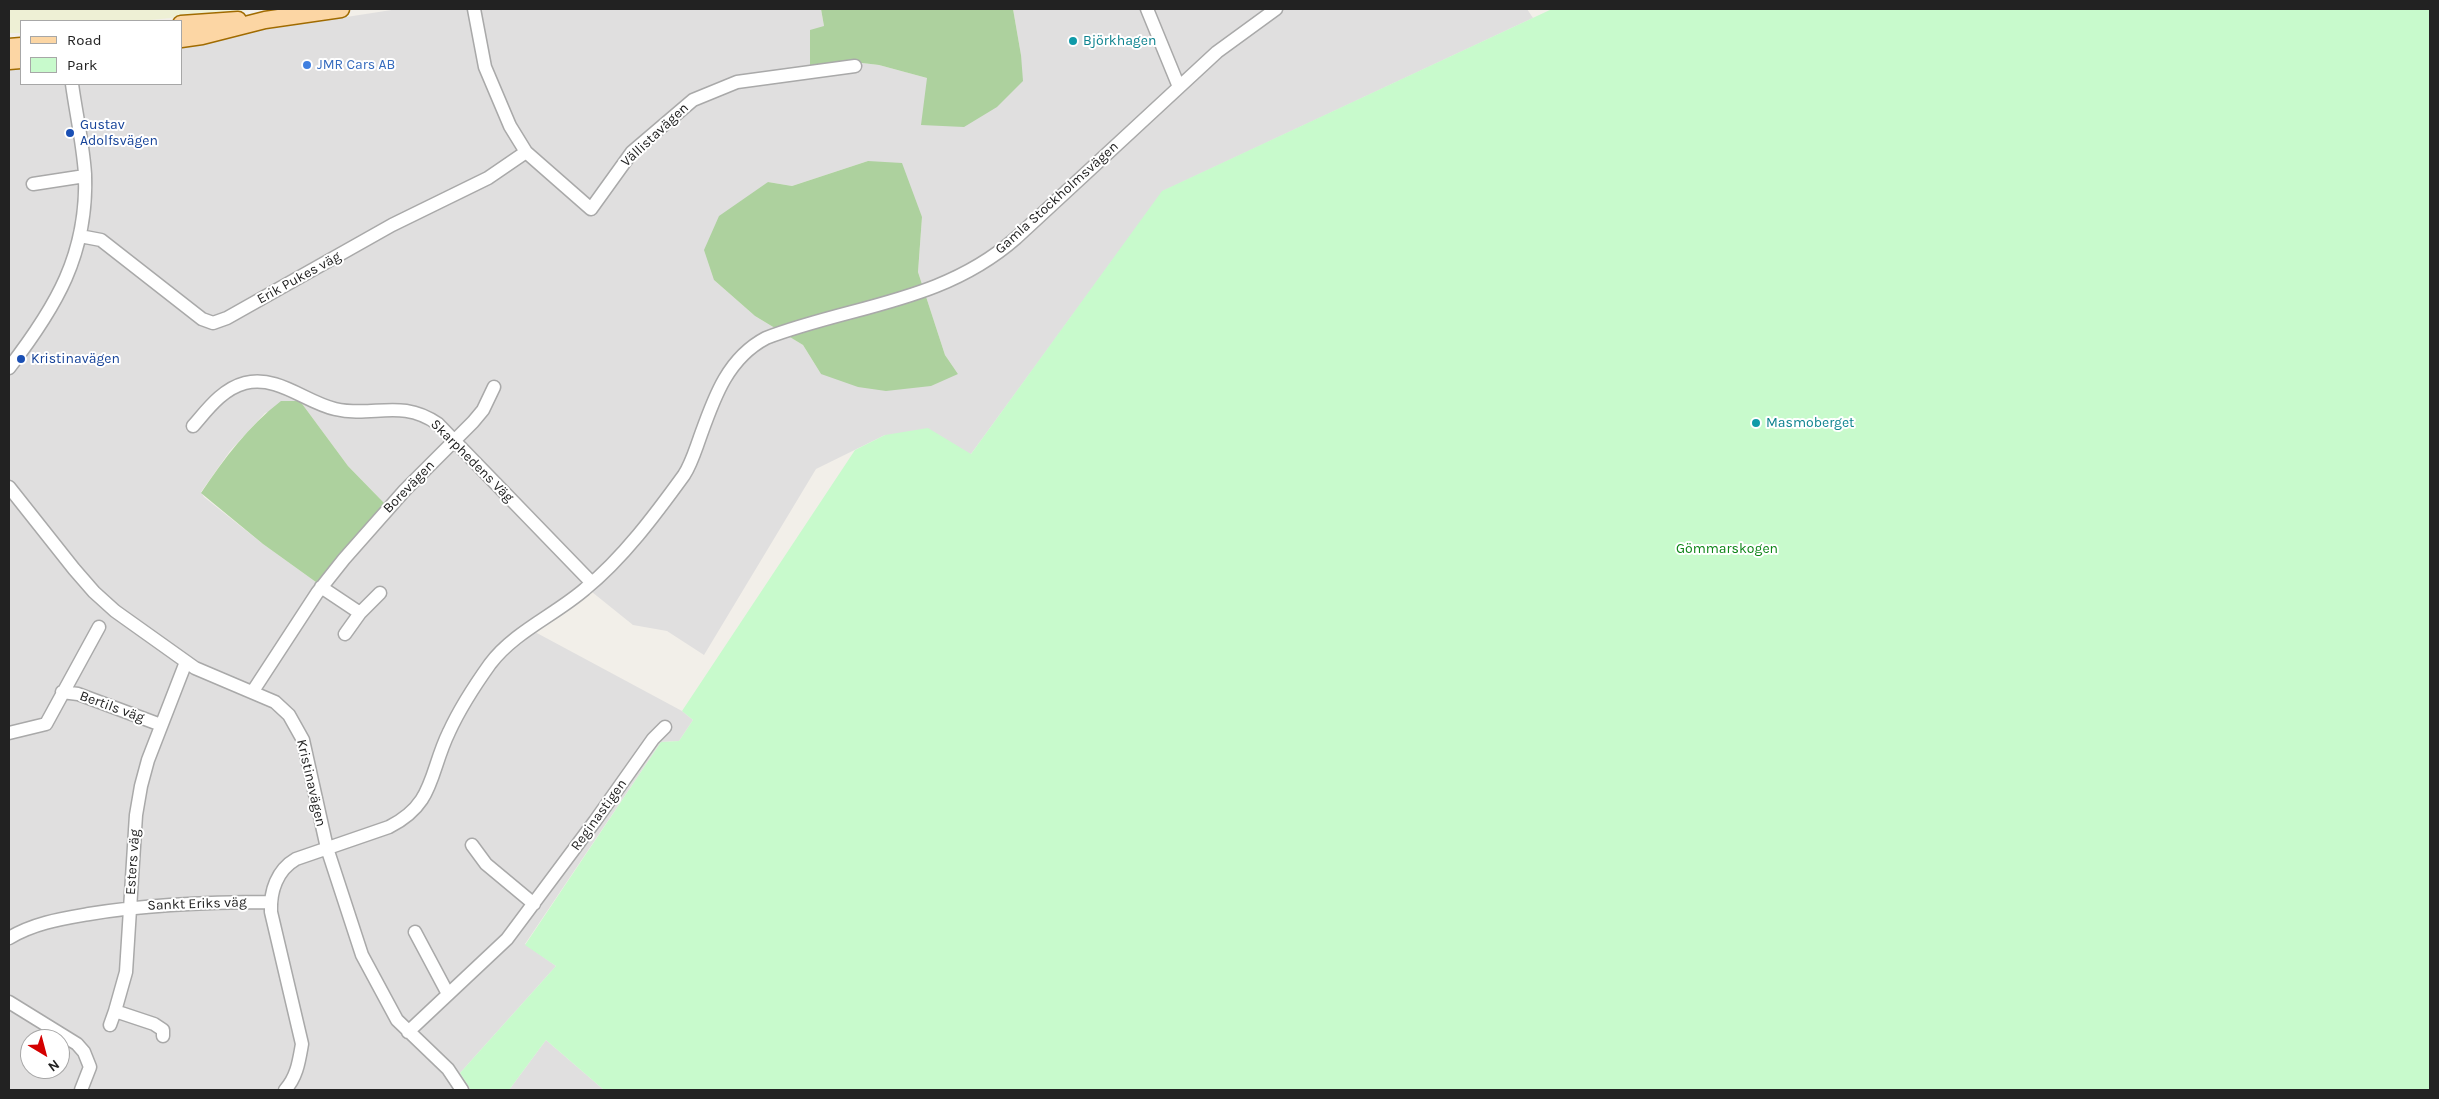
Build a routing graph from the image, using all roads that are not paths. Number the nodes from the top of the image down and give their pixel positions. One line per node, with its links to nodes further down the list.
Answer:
1 (342, 9): 5 (main road)
2 (474, 9): 11 (street)
3 (1147, 9): 10 (street)
4 (1276, 9): 10 (street, Gamla Stockholmsvägen)
5 (265, 20): 6 (main road); 7 (main road)
6 (182, 24)
7 (182, 39)
8 (855, 66): 11 (street, Vällistavägen)
9 (72, 85): 12 (street)
10 (1178, 87): 20 (street, Gamla Stockholmsvägen)
11 (526, 152): 14 (street, Erik Pukes väg)
12 (85, 176): 13 (street); 14 (street)
13 (33, 184)
14 (80, 236): 15 (street)
15 (9, 368)
16 (494, 387): 18 (street, Borevägen)
17 (193, 426): 18 (street, Skarphedens Väg)
18 (455, 441): 20 (street, Skarphedens Väg); 21 (street, Borevägen)
19 (9, 487): 26 (street, Kristinavägen)
20 (592, 583): 33 (street, Gamla Stockholmsvägen)
21 (322, 587): 23 (street); 27 (street, Borevägen)
22 (380, 593): 23 (street)
23 (360, 613): 25 (street)
24 (99, 626): 28 (street)
25 (345, 634)
26 (186, 662): 27 (street, Kristinavägen); 29 (street, Esters väg)
27 (253, 691): 33 (street, Kristinavägen)
28 (62, 692): 29 (street, Bertils väg); 31 (street)
29 (161, 725): 36 (street, Esters väg)
30 (665, 727): 35 (street, Reginastigen)
31 (9, 733)
32 (472, 845): 35 (street)
33 (327, 848): 34 (street, Gamla Stockholmsvägen); 43 (street, Kristinavägen)
34 (270, 902): 36 (street, Sankt Eriks väg); 46 (street, Gamla Stockholmsvägen)
35 (534, 904): 39 (street, Reginastigen)
36 (130, 907): 38 (street, Sankt Eriks väg); 41 (street, Esters väg)
37 (415, 932): 39 (street)
38 (9, 938)
39 (448, 994): 43 (street, Reginastigen)
40 (9, 1002): 45 (street)
41 (115, 1011): 42 (street, Esters väg); 44 (street)
42 (110, 1025)
43 (408, 1032): 47 (street, Kristinavägen)
44 (163, 1036)
45 (81, 1090)
46 (285, 1090)
47 (462, 1090)

